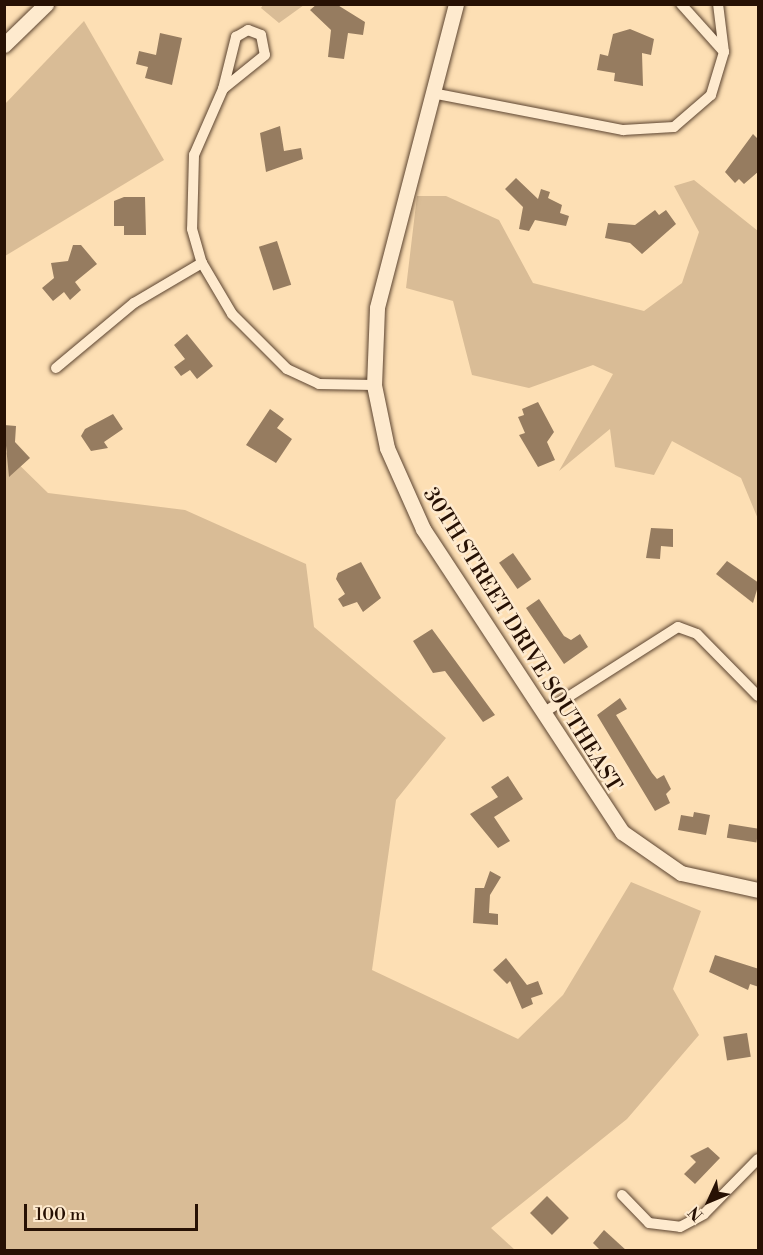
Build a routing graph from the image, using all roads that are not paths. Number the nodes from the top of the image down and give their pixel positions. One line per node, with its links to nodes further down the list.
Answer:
1 (46, 4): 5 (main road)
2 (456, 4): 8 (main road, 30TH STREET DRIVE SOUTHEAST)
3 (681, 4): 6 (street)
4 (718, 4): 6 (street)
5 (4, 45)
6 (724, 52): 8 (street)
7 (223, 89): 7 (street); 9 (street)
8 (432, 93): 11 (main road, 30TH STREET DRIVE SOUTHEAST)
9 (201, 263): 10 (street); 11 (street)
10 (56, 368)
11 (374, 385): 13 (main road, 30TH STREET DRIVE SOUTHEAST)
12 (759, 696): 13 (street)
13 (543, 713): 14 (main road, 30TH STREET DRIVE SOUTHEAST)
14 (759, 890)
15 (759, 1159): 16 (street)
16 (622, 1195)

